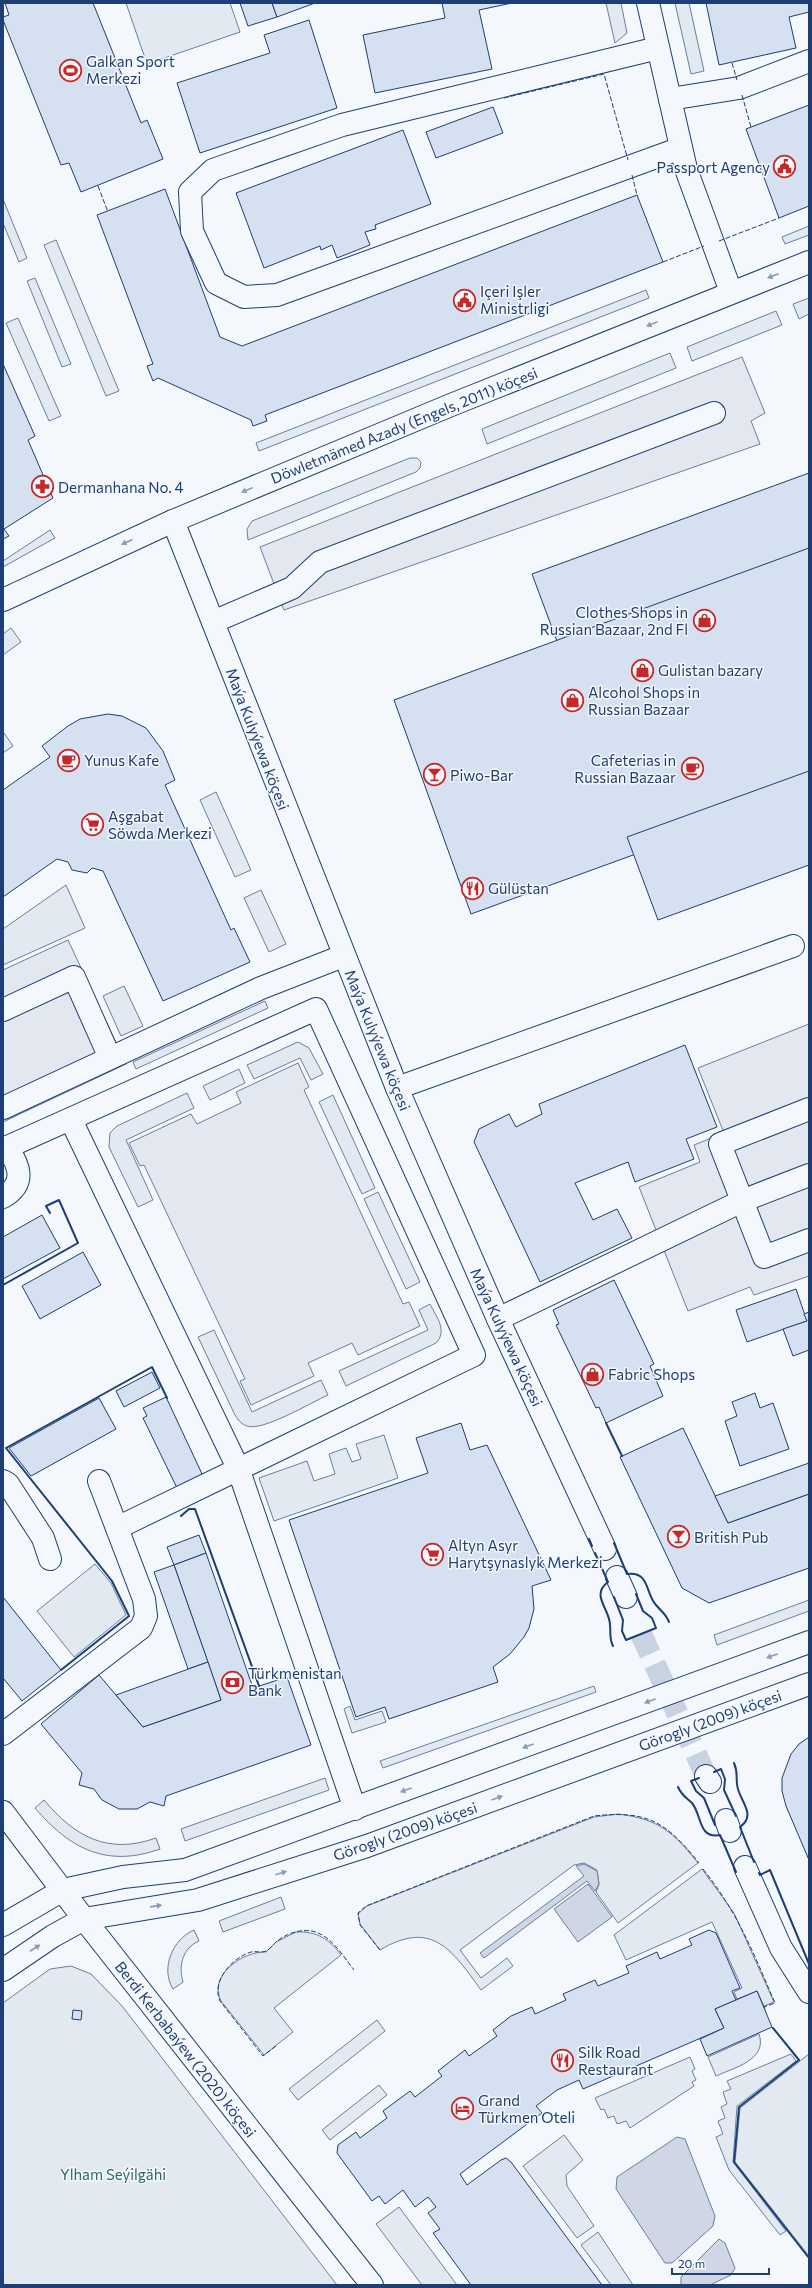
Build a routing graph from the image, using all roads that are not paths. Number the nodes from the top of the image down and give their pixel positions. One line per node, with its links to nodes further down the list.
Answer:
1 (648, 3): 2 (street)
2 (658, 48): 4 (street); 5 (street)
3 (809, 61): 4 (street)
4 (670, 99): 5 (street)
5 (681, 148): 7 (street)
6 (809, 262): 7 (street, Döwletmämed Azady (Engels, 2011) köçesi, one-way to 7)
7 (732, 292): 9 (street, Döwletmämed Azady (Engels, 2011) köçesi, one-way to 9)
8 (714, 413): 11 (street)
9 (173, 521): 10 (street, Döwletmämed Azady (Engels, 2011) köçesi, one-way to 10); 11 (street, Maýa Kulyýewa köçesi)
10 (3, 600)
11 (213, 622): 13 (street, Maýa Kulyýewa köçesi)
12 (793, 946): 16 (street)
13 (343, 956): 15 (street); 16 (street, Maýa Kulyýewa köçesi)
14 (3, 1010): 15 (street)
15 (110, 1058): 17 (street)
16 (397, 1088): 25 (street, Maýa Kulyýewa köçesi)
17 (3, 1108)
18 (809, 1109): 23 (street)
19 (72, 1120): 20 (street); 26 (street); 26 (street)
20 (5, 1148): 22 (street)
21 (809, 1175): 23 (street)
22 (3, 1197)
23 (742, 1201): 24 (street); 25 (street)
24 (809, 1240)
25 (498, 1319): 30 (street, Maýa Kulyýewa köçesi)
26 (238, 1468): 29 (street); 37 (street)
27 (3, 1481): 31 (street)
28 (99, 1481): 29 (street)
29 (117, 1528): 36 (street)
30 (605, 1549)
31 (50, 1558)
32 (617, 1577): 33 (street)
33 (626, 1597)
34 (809, 1642): 37 (street, one-way to 37)
35 (809, 1684): 41 (street, Görogly (2009) köçesi, one-way to 35)
36 (3, 1734)
37 (355, 1809): 40 (street)
38 (3, 1812): 40 (street, Berdi Kerbabaýew (2020) köçesi)
39 (745, 1867): 44 (street)
40 (63, 1890): 41 (street, Berdi Kerbabaýew (2020) köçesi); 42 (street)
41 (84, 1919): 43 (street, Görogly (2009) köçesi, one-way to 41); 45 (street, Berdi Kerbabaýew (2020) köçesi)
42 (3, 1926)
43 (3, 1970)
44 (809, 1992)
45 (372, 2285)

